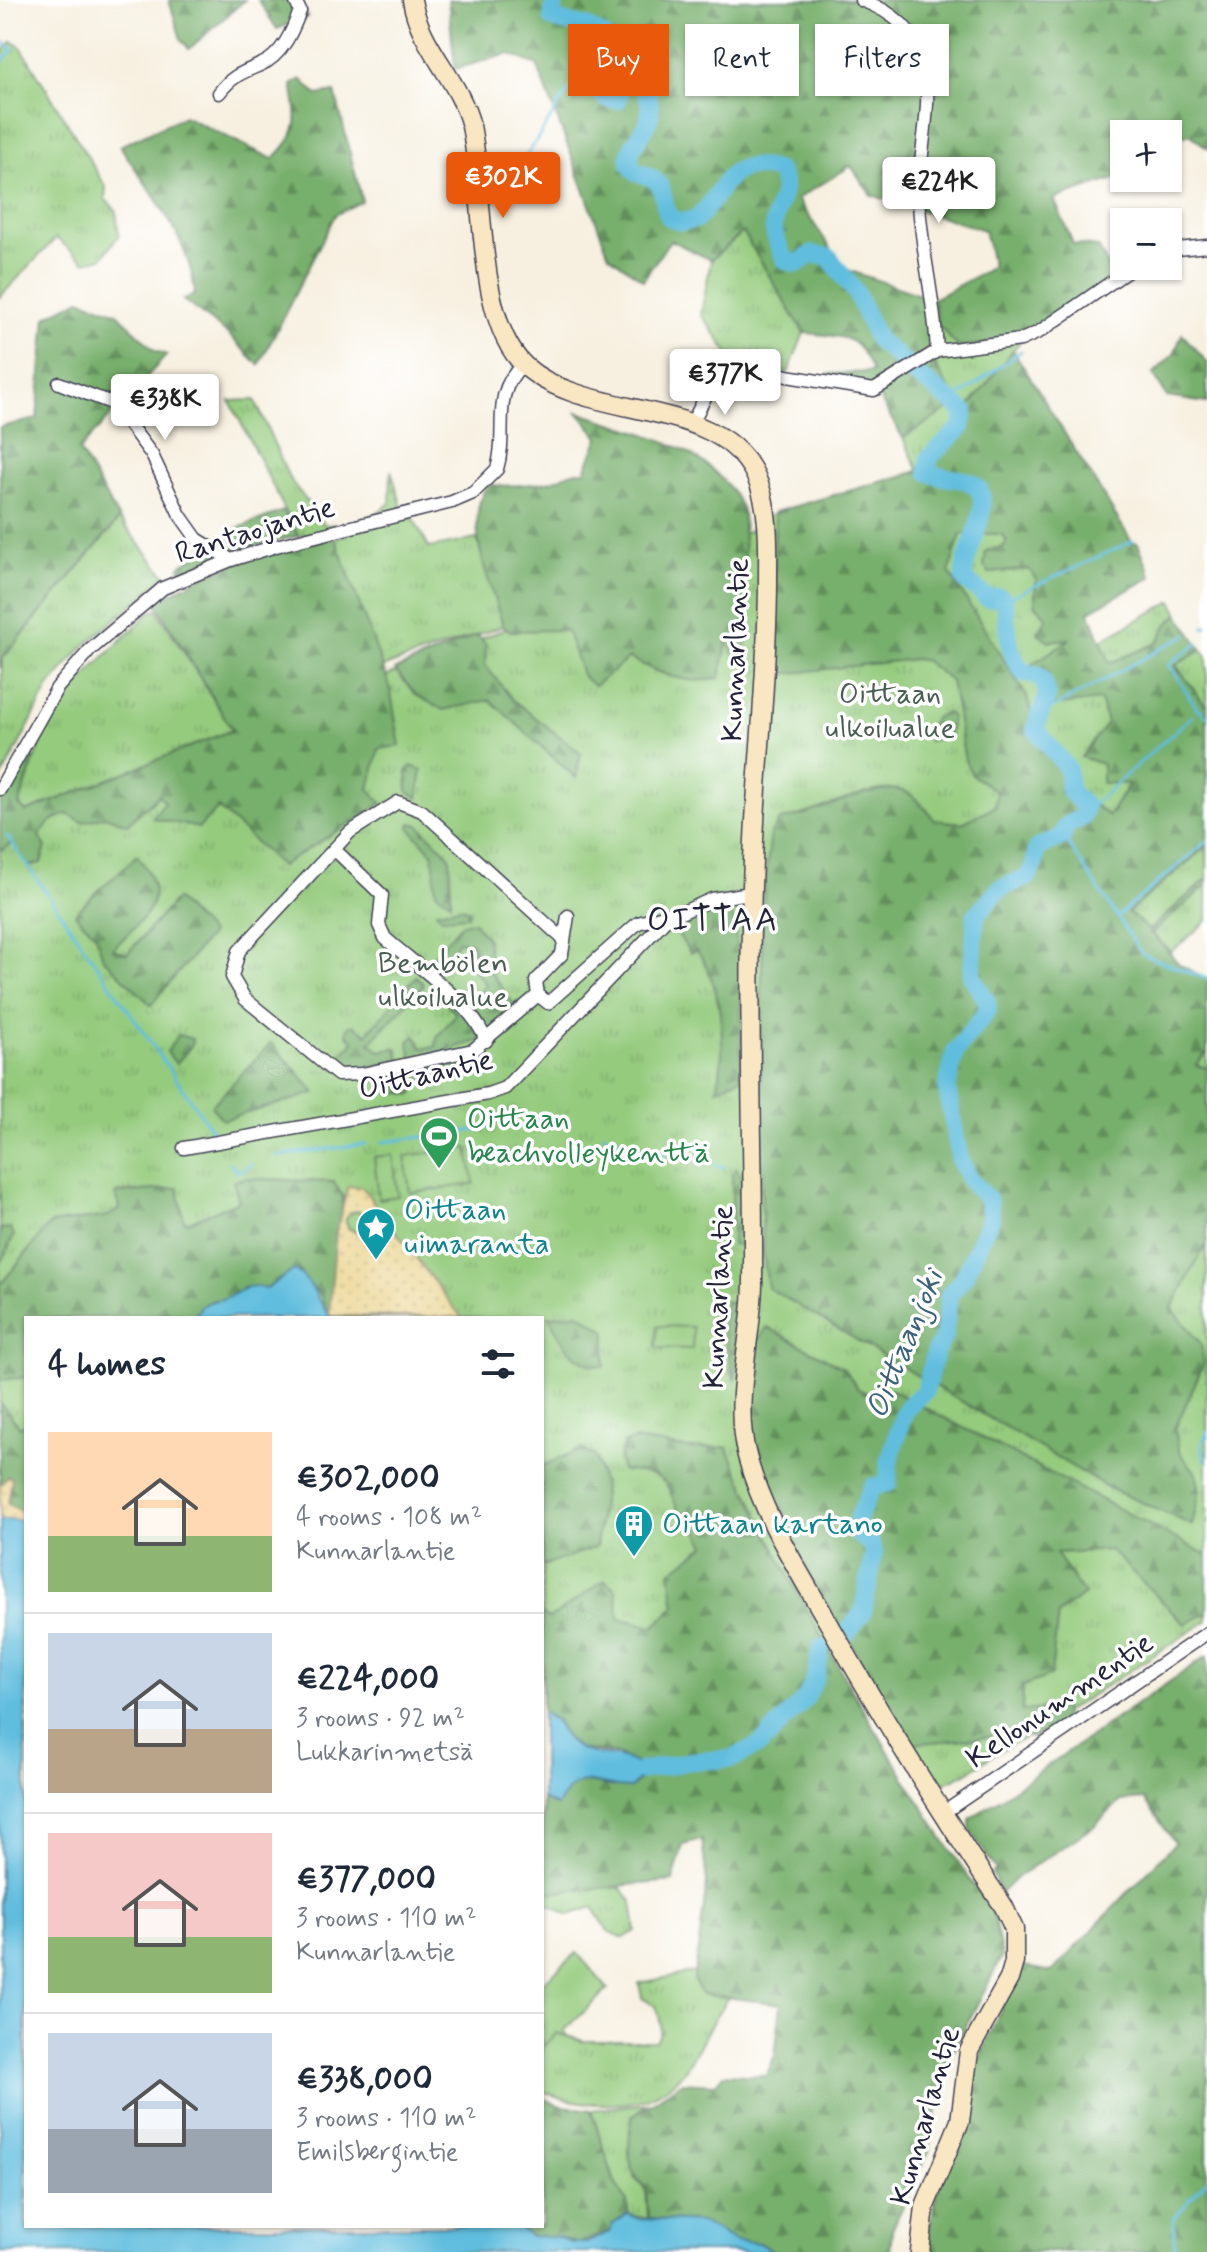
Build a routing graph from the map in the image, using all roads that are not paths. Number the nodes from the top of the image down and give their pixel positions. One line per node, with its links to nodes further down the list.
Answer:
1 (295, 0): 4 (street)
2 (412, 0): 9 (main road)
3 (861, 0): 8 (street)
4 (219, 93)
5 (1207, 246): 6 (street)
6 (1182, 249)
7 (1115, 280): 8 (street)
8 (937, 351): 11 (street)
9 (523, 364): 11 (main road, Kunnarlantie); 12 (street, Rantaojantie)
10 (59, 383): 12 (street)
11 (692, 423): 15 (main road, Kunnarlantie)
12 (231, 560): 13 (street, Rantaojantie)
13 (0, 789)
14 (335, 850): 18 (street); 20 (street); 20 (street)
15 (750, 893): 16 (street, Oittaantie); 23 (main road, Kunnarlantie)
16 (674, 914): 19 (street); 21 (street, Oittaantie)
17 (568, 916): 18 (street)
18 (562, 938): 19 (street)
19 (538, 995): 20 (street)
20 (486, 1041)
21 (184, 1148)
22 (1207, 1633): 23 (street, Kellonummentie)
23 (943, 1813): 24 (main road, Kunnarlantie)
24 (920, 2252)

